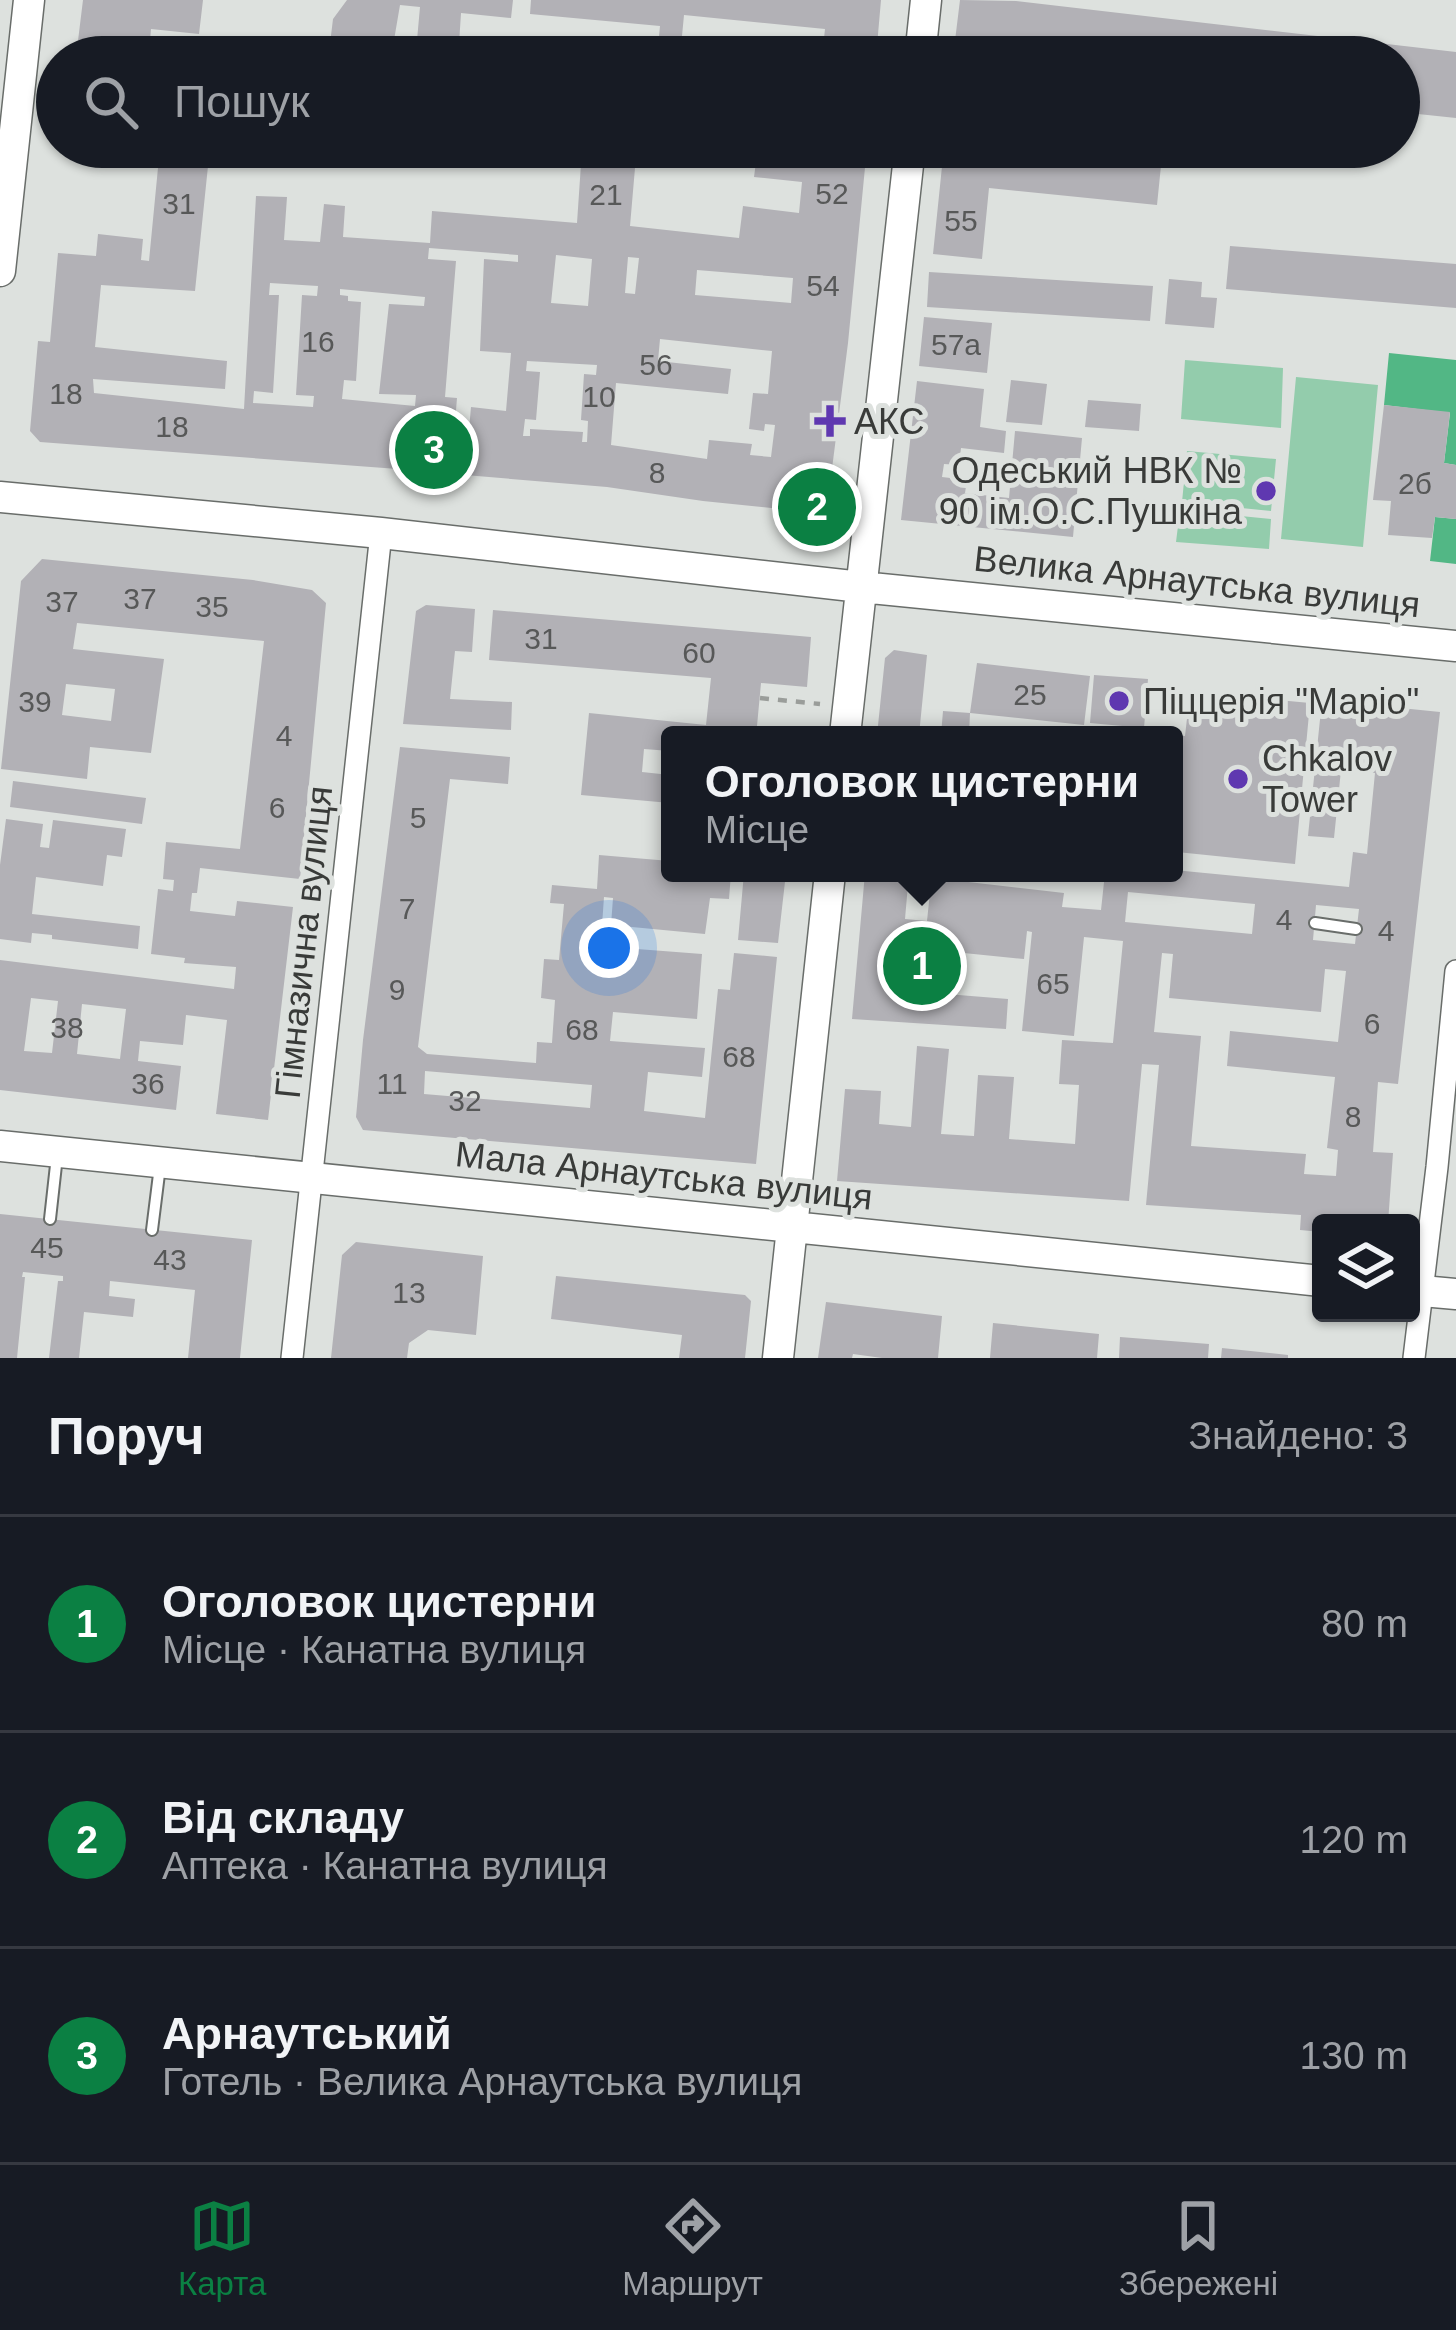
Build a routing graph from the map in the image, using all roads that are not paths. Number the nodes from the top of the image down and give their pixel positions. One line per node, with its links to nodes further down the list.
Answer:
1 (29, 0): 5 (main road)
2 (926, 0): 3 (main road)
3 (922, 36)
4 (908, 168): 8 (main road)
5 (0, 271)
6 (0, 497): 7 (main road, Велика Арнаутська вулиця)
7 (381, 533): 8 (main road, Велика Арнаутська вулиця); 18 (street, Гімназична вулиця)
8 (861, 587): 9 (main road, Велика Арнаутська вулиця); 10 (main road)
9 (1456, 646)
10 (847, 721)
11 (829, 882): 20 (main road)
12 (1315, 923): 13 (lane)
13 (1356, 929)
14 (1456, 971): 22 (street)
15 (0, 1146): 16 (main road, Мала Арнаутська вулиця)
16 (58, 1152): 17 (main road, Мала Арнаутська вулиця); 19 (lane)
17 (160, 1163): 18 (main road, Мала Арнаутська вулиця); 21 (lane)
18 (310, 1178): 20 (main road, Мала Арнаутська вулиця); 27 (street, Гімназична вулиця)
19 (50, 1219)
20 (792, 1227): 23 (main road, Мала Арнаутська вулиця); 28 (main road)
21 (152, 1229)
22 (1420, 1265)
23 (1312, 1280)
24 (1420, 1290): 25 (main road)
25 (1456, 1294)
26 (1416, 1322): 29 (street)
27 (292, 1358)
28 (778, 1358)
29 (1414, 1358)

